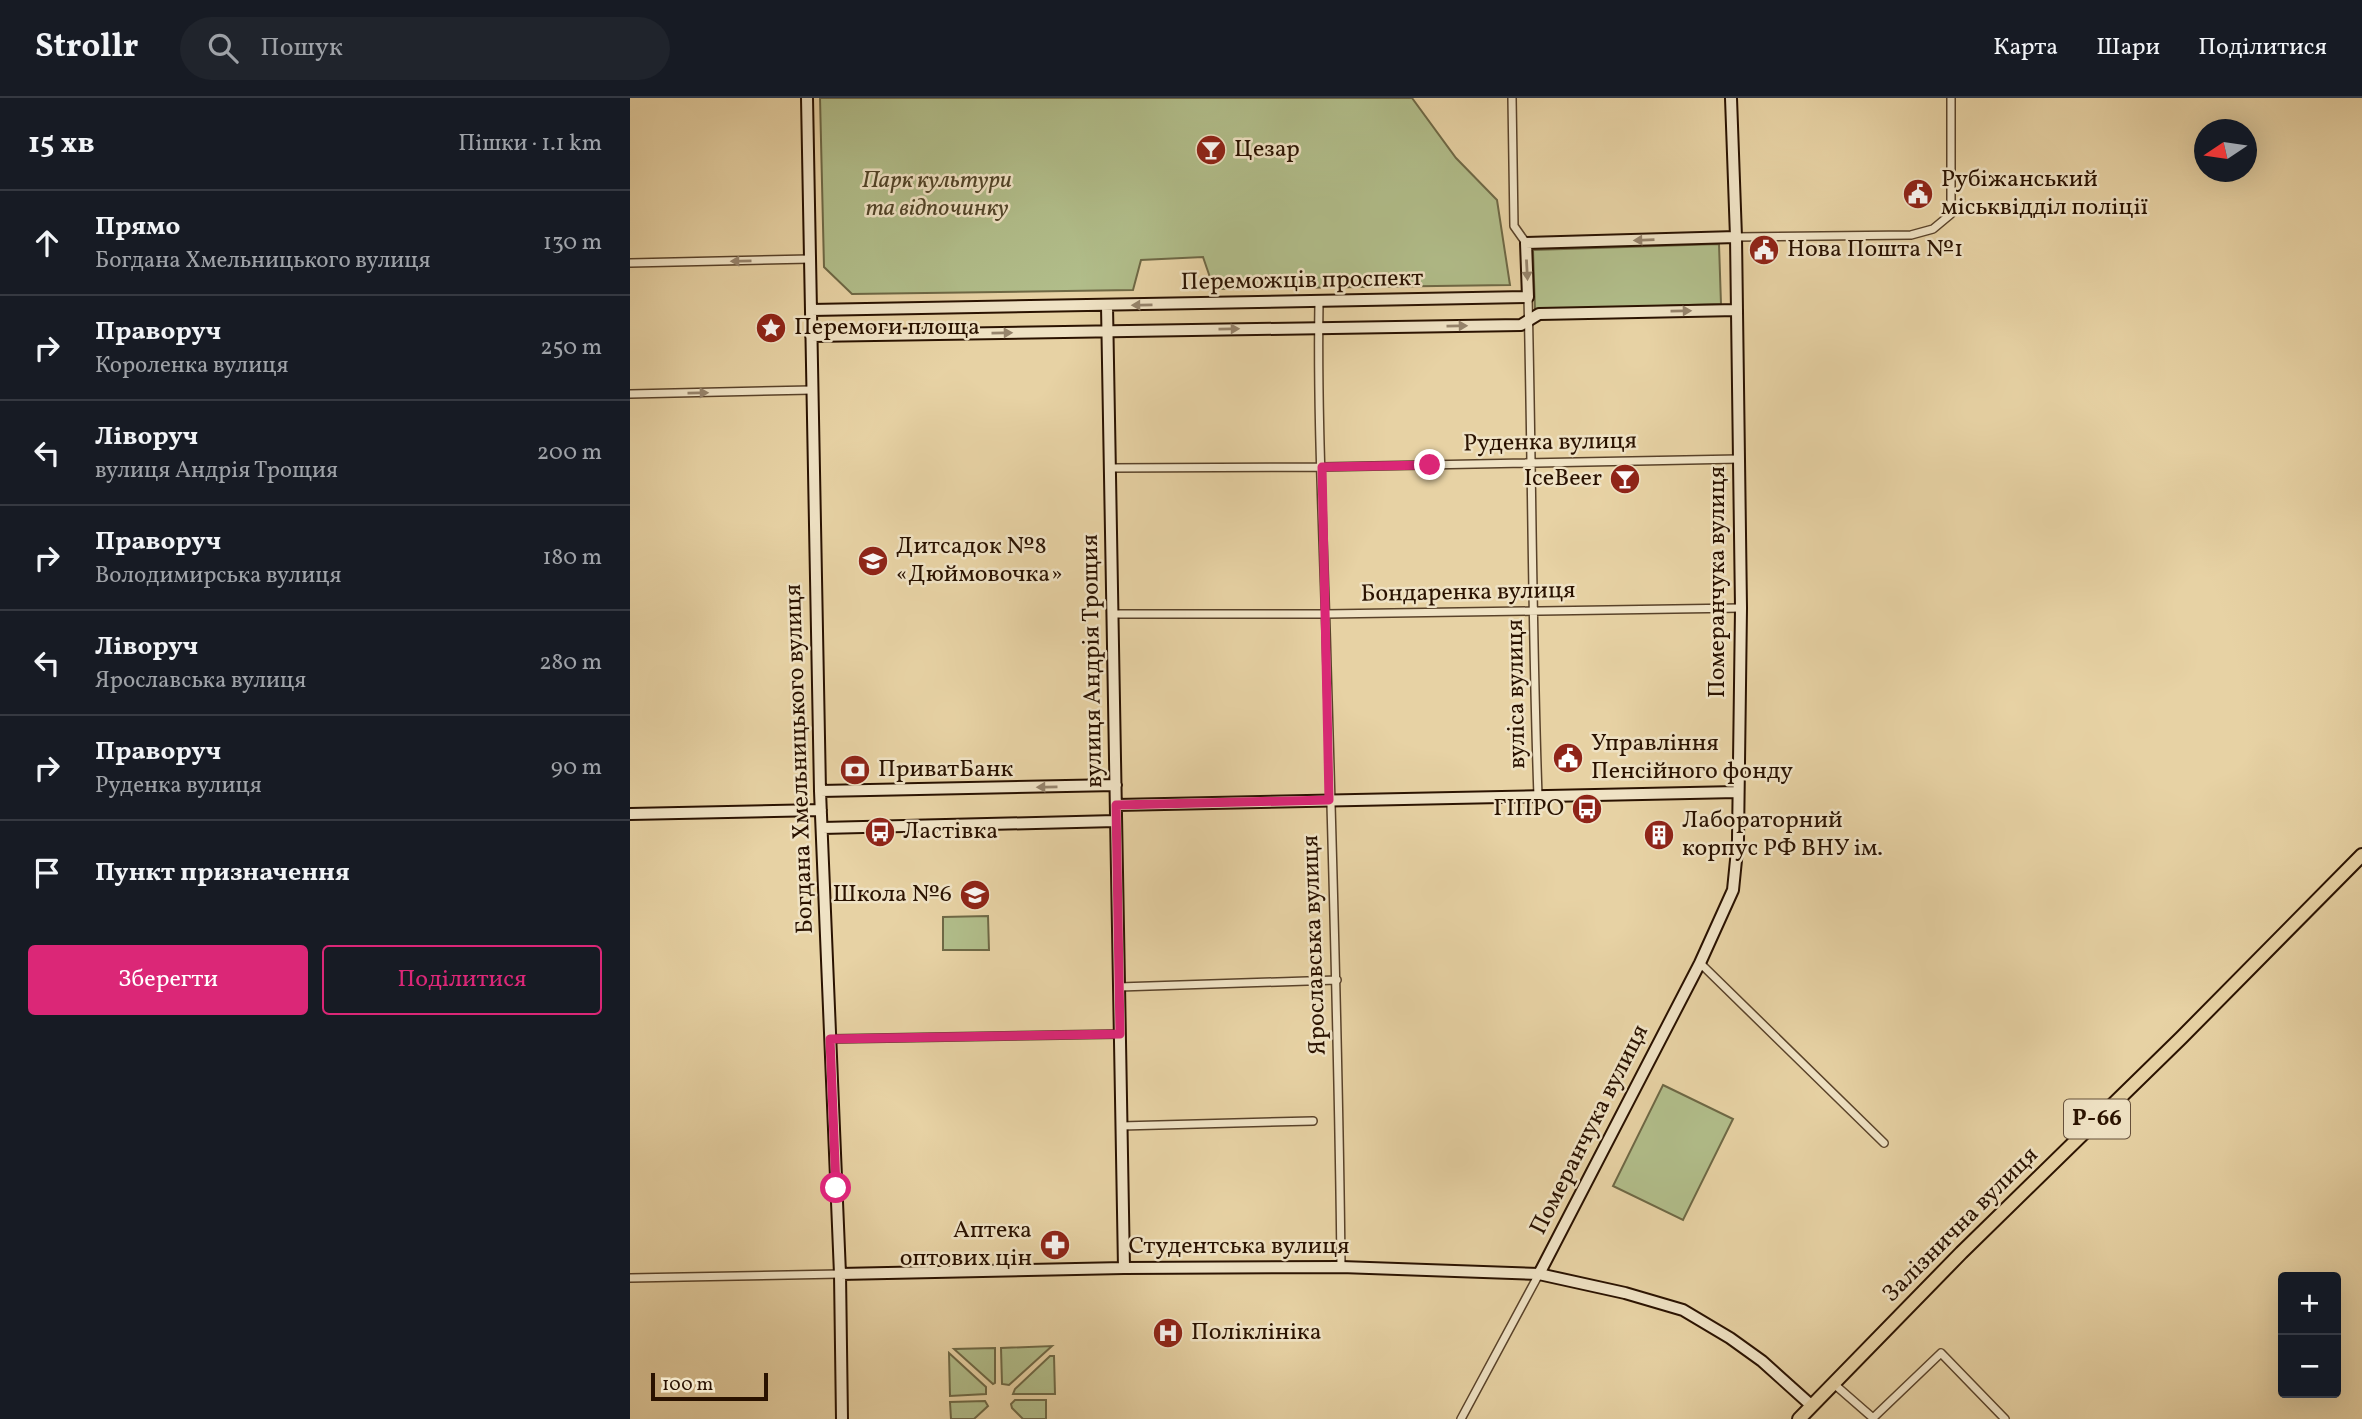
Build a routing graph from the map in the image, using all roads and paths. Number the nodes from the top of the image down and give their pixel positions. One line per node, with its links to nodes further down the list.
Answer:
1 (807, 98): 7 (street, Богдана Хмельницького вулиця)
2 (1511, 98): 6 (street)
3 (1731, 98): 5 (street, Померанчука вулиця)
4 (1951, 98): 5 (street)
5 (1736, 237): 6 (street, one-way to 6); 13 (street, Померанчука вулиця)
6 (1525, 243): 9 (street, one-way to 9)
7 (810, 259): 8 (street, one-way to 8); 12 (street, Богдана Хмельницького вулиця)
8 (630, 263)
9 (1528, 297): 10 (street, Переможців проспект); 14 (street, вуліса вулиця)
10 (1319, 302): 11 (street, Переможців проспект, one-way to 11); 15 (street, Ярославська вулиця)
11 (1107, 306): 12 (street, Переможців проспект); 16 (street, вулиця Андрія Трощия)
12 (811, 310): 17 (street, Богдана Хмельницького вулиця)
13 (1737, 310): 14 (street, Переможців проспект, one-way to 13); 20 (street, Померанчука вулиця)
14 (1529, 322): 15 (street, Переможців проспект, one-way to 14); 21 (street, вуліса вулиця)
15 (1318, 328): 16 (street, Переможців проспект, one-way to 15); 22 (street, Ярославська вулиця)
16 (1108, 331): 17 (street, Переможців проспект, one-way to 16); 23 (street, вулиця Андрія Трощия)
17 (811, 336): 18 (street, Богдана Хмельницького вулиця)
18 (812, 390): 19 (street, one-way to 18); 29 (street, Богдана Хмельницького вулиця)
19 (630, 394)
20 (1739, 459): 21 (street, Руденка вулиця); 24 (street, Померанчука вулиця)
21 (1532, 463): 22 (street, Руденка вулиця); 25 (street, вуліса вулиця)
22 (1322, 467): 23 (street, Руденка вулиця); 27 (street, Ярославська вулиця)
23 (1110, 468): 26 (street, вулиця Андрія Трощия)
24 (1741, 608): 25 (street, Бондаренка вулиця); 30 (street, Померанчука вулиця)
25 (1535, 611): 27 (street, Бондаренка вулиця); 31 (street, вуліса вулиця)
26 (1112, 614): 27 (street, Бондаренка вулиця); 28 (street, вулиця Андрія Трощия)
27 (1326, 614): 32 (street, Ярославська вулиця)
28 (1115, 785): 29 (street, one-way to 29); 33 (street, вулиця Андрія Трощия)
29 (820, 791): 34 (street, Богдана Хмельницького вулиця)
30 (1737, 792): 31 (street); 39 (street, Померанчука вулиця)
31 (1538, 796): 32 (street)
32 (1329, 800): 33 (street); 40 (street, Ярославська вулиця)
33 (1116, 805): 36 (street, вулиця Андрія Трощия)
34 (821, 810): 35 (street); 37 (street, Богдана Хмельницького вулиця)
35 (630, 814)
36 (1116, 821): 37 (street); 41 (street, вулиця Андрія Трощия)
37 (822, 828): 43 (street, Богдана Хмельницького вулиця)
38 (2362, 855): 52 (main road, Залізнична вулиця / Р-66)
39 (1700, 963): 46 (street); 50 (street, Померанчука вулиця)
40 (1337, 981): 41 (street); 47 (street, Ярославська вулиця)
41 (1119, 987): 42 (street, вулиця Андрія Трощия)
42 (1120, 1034): 43 (street); 45 (street, вулиця Андрія Трощия)
43 (830, 1039): 49 (street, Богдана Хмельницького вулиця)
44 (1313, 1121): 45 (street)
45 (1121, 1126): 48 (street, вулиця Андрія Трощия)
46 (1884, 1143)
47 (1341, 1267): 48 (street, Студентська вулиця); 50 (street, Студентська вулиця)
48 (1124, 1268): 49 (street, Студентська вулиця)
49 (839, 1274): 51 (street, Студентська вулиця); 54 (street, Богдана Хмельницького вулиця)
50 (1539, 1275): 53 (street, Студентська вулиця); 55 (street, Померанчука вулиця)
51 (630, 1278)
52 (1834, 1384): 53 (main road, Залізнична вулиця / Р-66); 57 (street)
53 (1812, 1406): 56 (main road, Залізнична вулиця / Р-66)
54 (842, 1419)
55 (1461, 1419)
56 (1799, 1419)
57 (2005, 1419)

